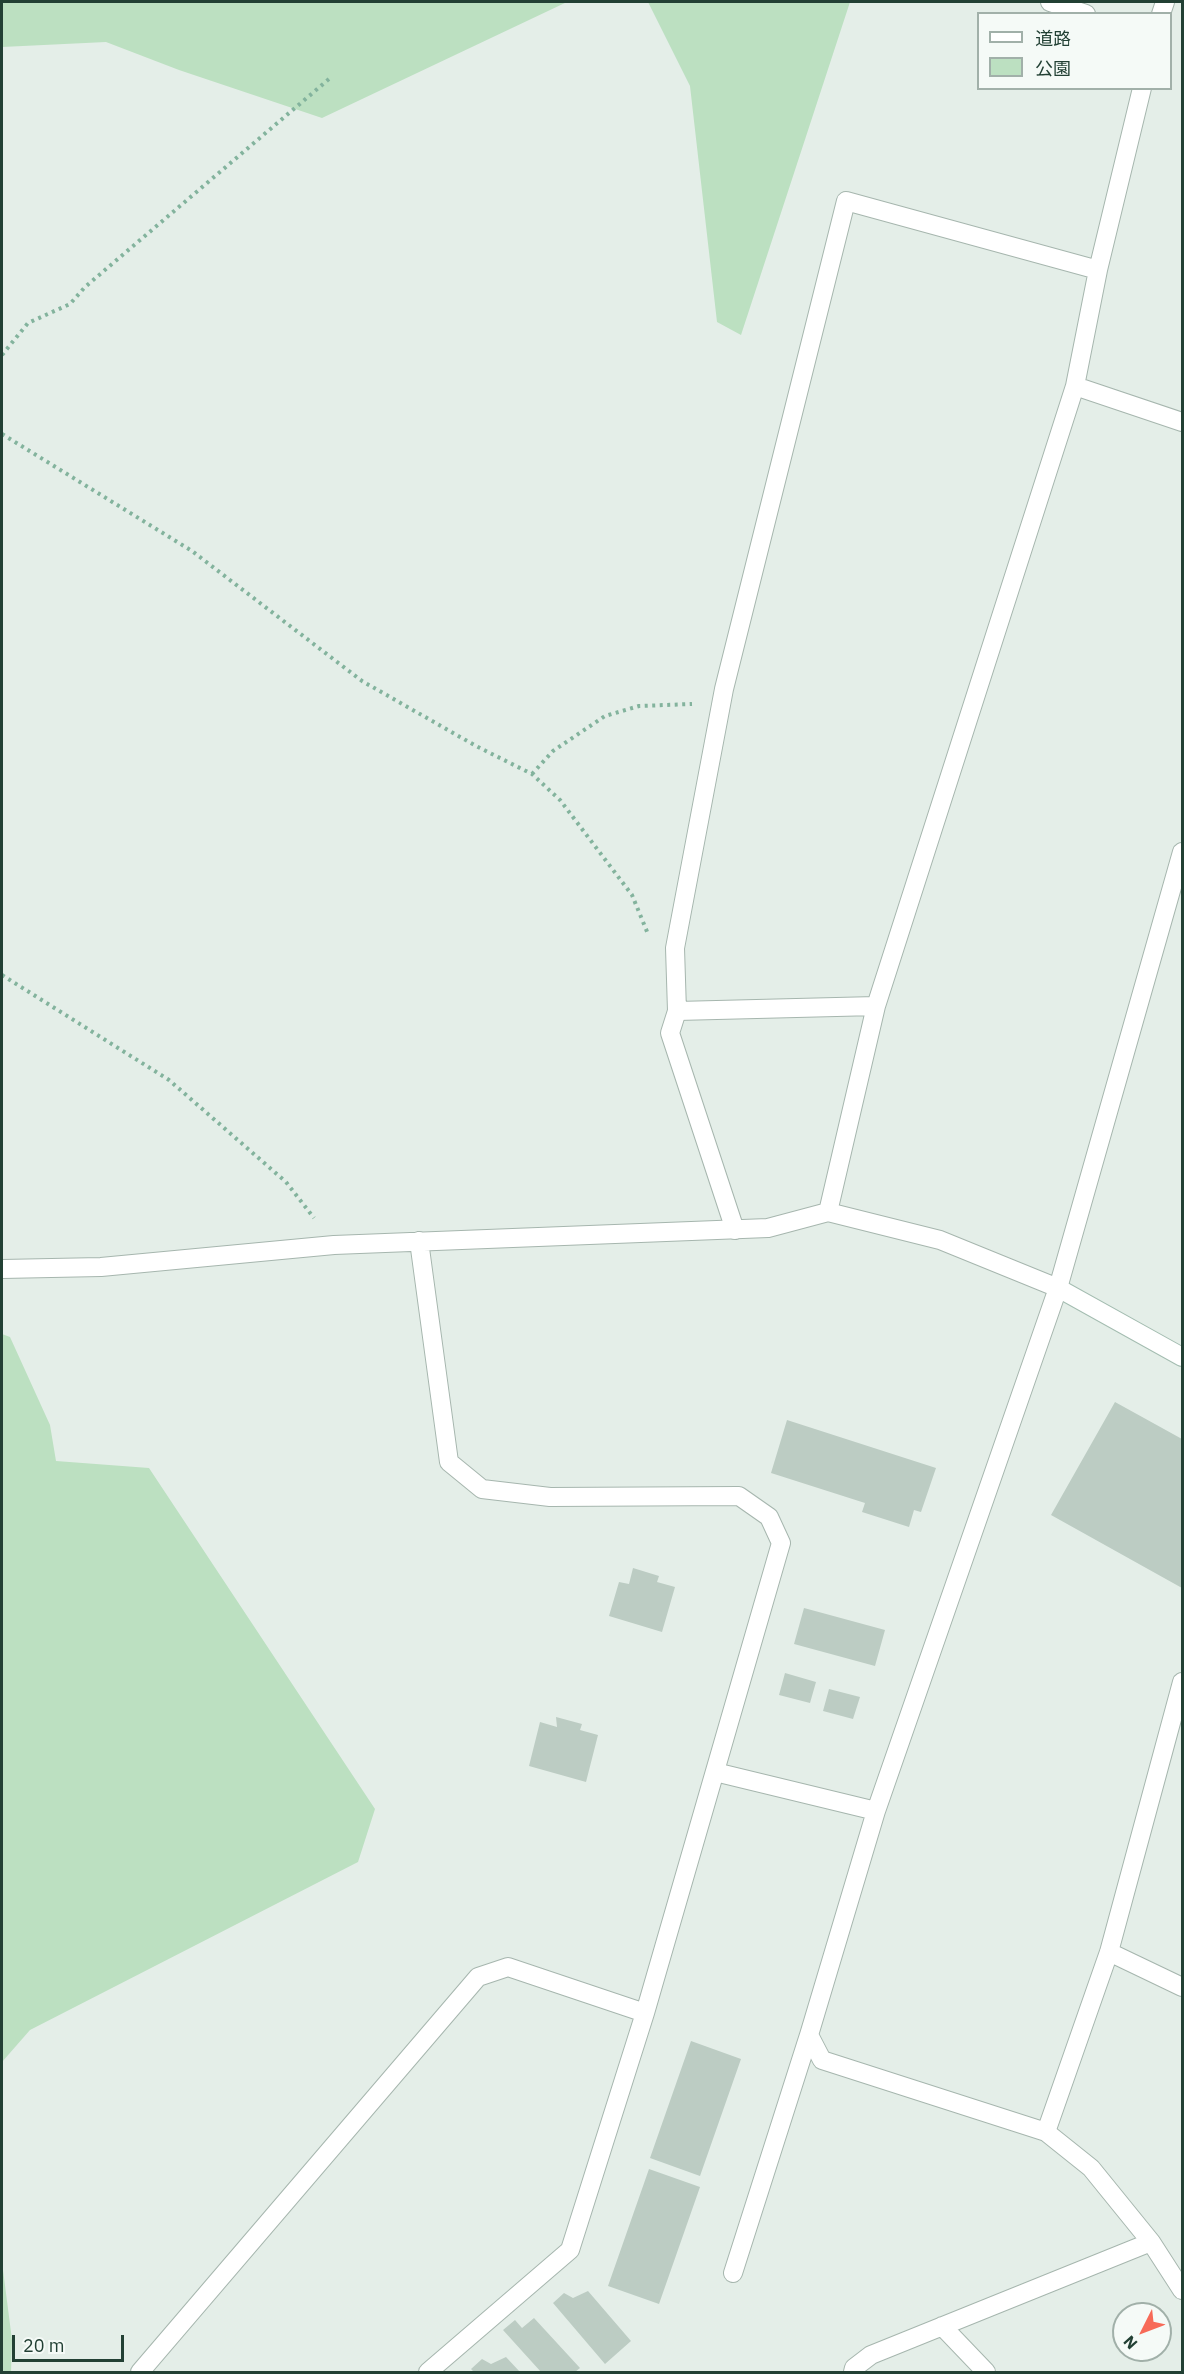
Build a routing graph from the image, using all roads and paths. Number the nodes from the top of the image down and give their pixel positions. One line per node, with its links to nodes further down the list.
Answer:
1 (1050, 2): 2 (street)
2 (1080, 12)
3 (329, 79): 6 (path)
4 (1142, 90): 5 (street)
5 (1098, 270): 7 (street); 10 (street)
6 (2, 355)
7 (1075, 386): 8 (street); 15 (street)
8 (1182, 422)
9 (2, 434): 11 (path)
10 (721, 706): 11 (path); 16 (street)
11 (532, 774): 13 (path)
12 (1182, 852): 22 (street)
13 (650, 939)
14 (2, 975): 20 (path)
15 (876, 1006): 16 (street); 17 (street)
16 (677, 1011): 18 (street)
17 (828, 1212): 18 (street); 22 (street)
18 (735, 1230): 19 (street)
19 (419, 1241): 20 (street); 25 (street)
20 (334, 1245): 21 (street)
21 (2, 1269)
22 (1058, 1288): 23 (street); 26 (street)
23 (1182, 1358)
24 (1182, 1682): 27 (street)
25 (715, 1772): 26 (street); 29 (street)
26 (876, 1811): 30 (street)
27 (1109, 1952): 28 (street); 31 (street)
28 (1182, 1987)
29 (645, 2013): 36 (street); 37 (street)
30 (809, 2035): 31 (street); 33 (street)
31 (1046, 2132): 32 (street)
32 (1151, 2242): 34 (street); 35 (street)
33 (733, 2273)
34 (1181, 2285)
35 (942, 2326): 38 (street); 39 (street)
36 (140, 2373)
37 (428, 2373)
38 (853, 2373)
39 (986, 2373)

